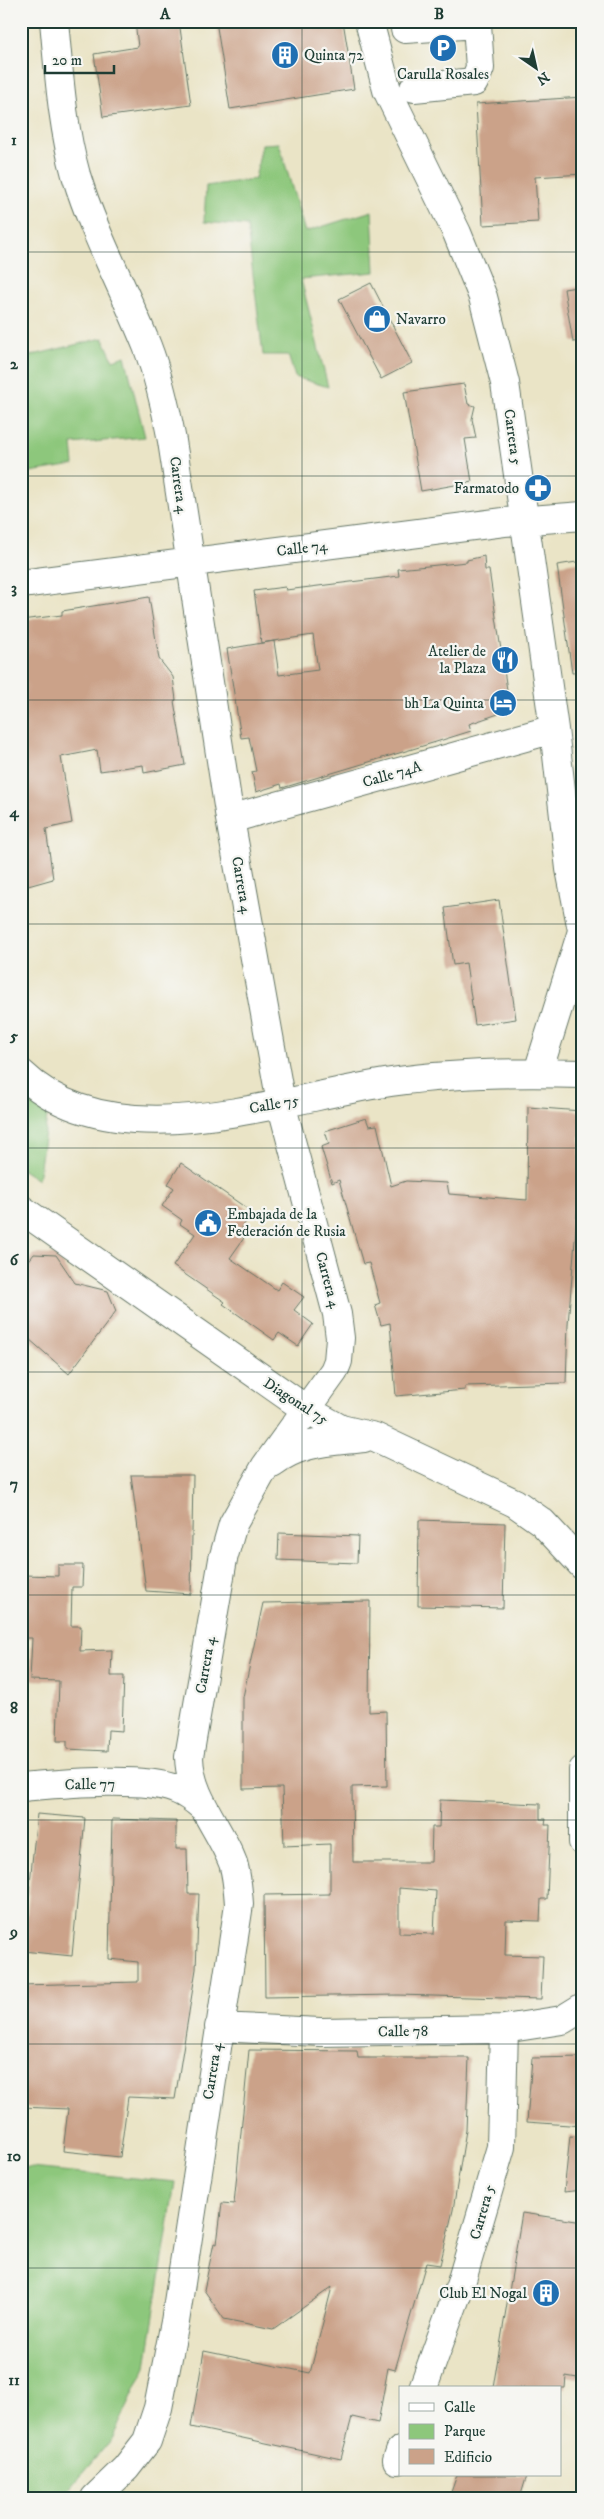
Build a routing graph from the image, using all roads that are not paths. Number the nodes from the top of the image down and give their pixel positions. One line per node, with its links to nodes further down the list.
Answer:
1 (54, 21): 7 (street, Carrera 4)
2 (369, 21): 6 (street, Carrera 5)
3 (405, 29): 4 (street)
4 (414, 88)
5 (583, 516): 6 (street, Calle 74)
6 (525, 520): 7 (street, Calle 74); 9 (street, Carrera 5)
7 (190, 562): 8 (street, Calle 74); 10 (street, Carrera 4)
8 (21, 584)
9 (554, 729): 10 (street, Calle 74A); 11 (street, Carrera 5)
10 (230, 819): 15 (street, Carrera 4)
11 (582, 930): 12 (street)
12 (538, 1072): 14 (street, Calle 75); 15 (street, Calle 75)
13 (21, 1073): 15 (street, Calle 75)
14 (583, 1074)
15 (281, 1103): 17 (street, Carrera 4)
16 (21, 1209): 17 (street, Diagonal 75)
17 (307, 1410): 18 (street, Diagonal 75); 19 (street, Carrera 4)
18 (375, 1437): 19 (street); 20 (street, Diagonal 75)
19 (265, 1467): 21 (street, Carrera 4)
20 (583, 1566)
21 (190, 1757): 23 (street); 25 (street, Carrera 4)
22 (583, 1770): 26 (street)
23 (159, 1784): 24 (street, Calle 77); 25 (street, Calle 77)
24 (21, 1787)
25 (204, 1808): 28 (street, Carrera 4)
26 (583, 1842)
27 (583, 2007): 29 (street, Calle 78)
28 (219, 2027): 29 (street, Calle 78); 31 (street, Carrera 4)
29 (504, 2029): 30 (street, Carrera 5)
30 (424, 2386)
31 (95, 2498)

